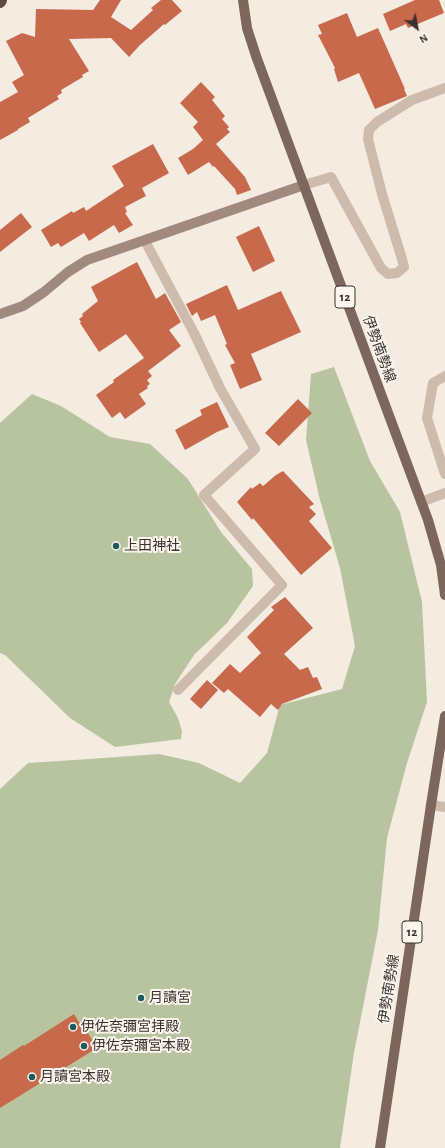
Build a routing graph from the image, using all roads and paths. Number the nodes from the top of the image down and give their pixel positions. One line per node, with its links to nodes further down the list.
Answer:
1 (242, 0): 3 (main road, 伊勢南勢線 / 12)
2 (445, 88): 3 (street)
3 (304, 185): 4 (street); 9 (main road, 伊勢南勢線 / 12)
4 (145, 241): 5 (street); 11 (street)
5 (0, 314)
6 (445, 376): 7 (street)
7 (445, 474)
8 (445, 492): 9 (street)
9 (421, 502): 10 (main road, 伊勢南勢線 / 12)
10 (445, 595)
11 (178, 690)
12 (445, 716): 13 (main road, 伊勢南勢線 / 12)
13 (431, 805): 14 (street); 15 (main road, 伊勢南勢線 / 12)
14 (445, 807)
15 (380, 1148)

